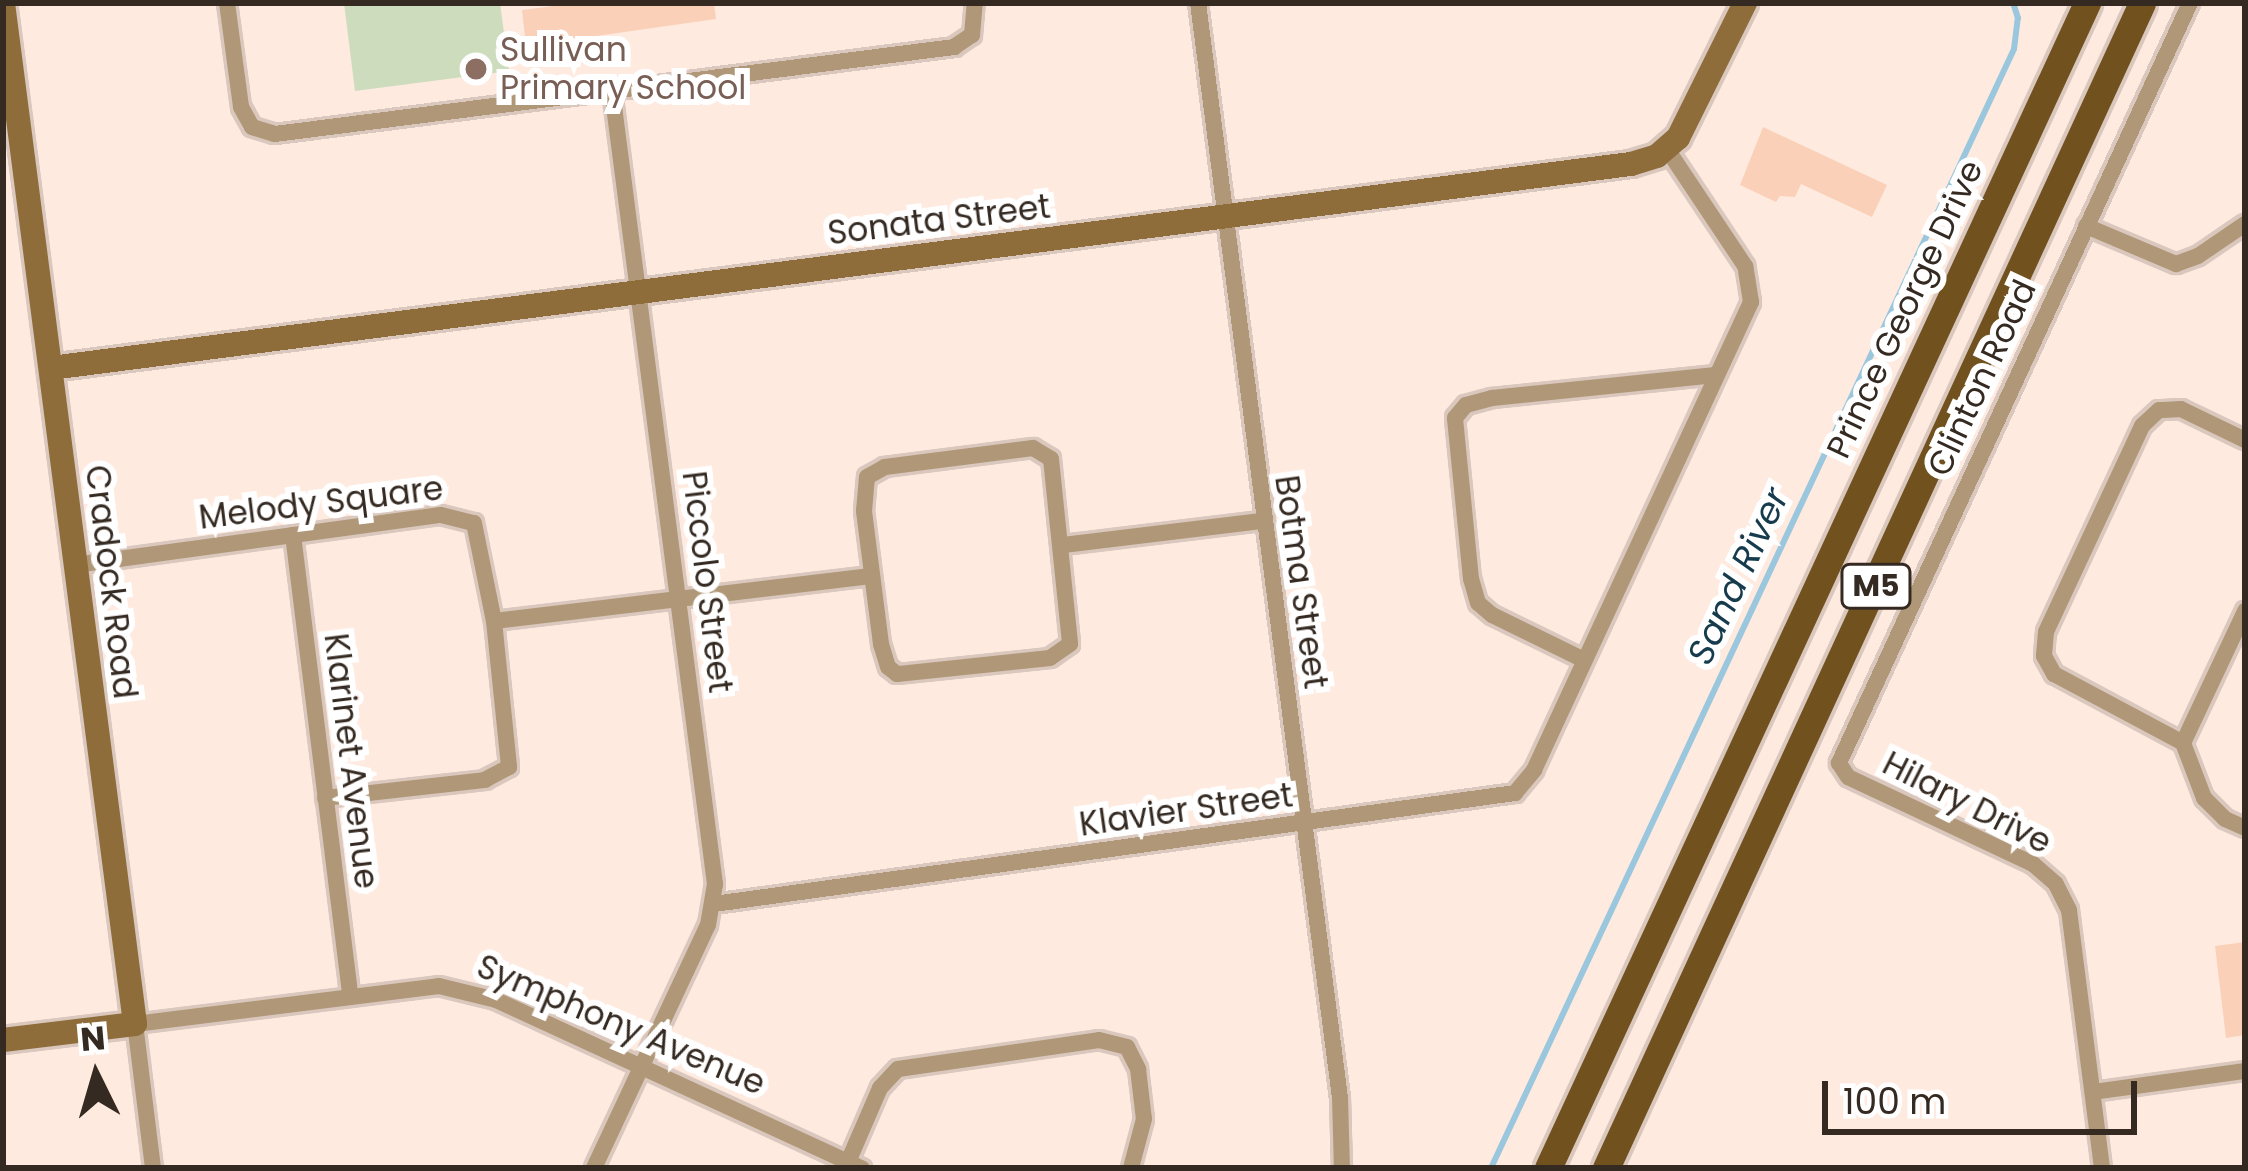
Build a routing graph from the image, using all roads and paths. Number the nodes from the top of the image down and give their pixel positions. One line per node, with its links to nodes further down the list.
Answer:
1 (3, 3): 12 (street, Cradock Road)
2 (227, 3): 10 (street)
3 (975, 3): 10 (street)
4 (1208, 3): 9 (street)
5 (1745, 3): 11 (street)
6 (2087, 3): 46 (main road, Prince George Drive / M5)
7 (2142, 3): 47 (main road, M5)
8 (2190, 3): 15 (street, Clinton Road)
9 (1198, 4): 13 (street, Botma Street)
10 (612, 91): 16 (street, Piccolo Street)
11 (1667, 148): 13 (street, Sonata Street); 18 (street, Klavier Street)
12 (13, 159): 17 (street, Cradock Road)
13 (1224, 216): 16 (street, Sonata Street); 20 (street, Botma Street)
14 (2245, 224): 15 (street)
15 (2086, 226): 30 (street, Clinton Road)
16 (638, 292): 17 (street, Sonata Street); 25 (street, Piccolo Street)
17 (51, 368): 23 (street, Cradock Road)
18 (1714, 375): 28 (street, Klavier Street); 28 (street)
19 (2245, 440): 29 (street)
20 (1262, 520): 22 (street); 32 (street, Botma Street)
21 (293, 535): 23 (street, Melody Square); 27 (street, Melody Square); 31 (street, Klarinet Avenue)
22 (1063, 544): 24 (street); 24 (street)
23 (75, 565): 36 (street, Cradock Road)
24 (872, 576): 25 (street)
25 (678, 598): 27 (street); 34 (street, Piccolo Street)
26 (2245, 611): 29 (street)
27 (494, 621): 31 (street, Melody Square)
28 (1582, 659): 32 (street, Klavier Street)
29 (2183, 742): 33 (street)
30 (1849, 777): 40 (street, Hilary Drive)
31 (325, 798): 35 (street, Klarinet Avenue)
32 (1304, 825): 34 (street, Klavier Street); 45 (street, Botma Street)
33 (2245, 828)
34 (714, 904): 38 (street)
35 (350, 994): 36 (street, Symphony Avenue); 38 (street, Symphony Avenue)
36 (135, 1024): 37 (street, Symphony Avenue); 42 (street, Cradock Road)
37 (3, 1040)
38 (639, 1066): 41 (street, Symphony Avenue); 43 (street)
39 (2245, 1071): 40 (street)
40 (2092, 1092): 48 (street, Hilary Drive)
41 (855, 1165): 44 (street, Symphony Avenue)
42 (153, 1168)
43 (594, 1168)
44 (1130, 1168)
45 (1342, 1168)
46 (1548, 1168)
47 (1606, 1168)
48 (2102, 1168)

